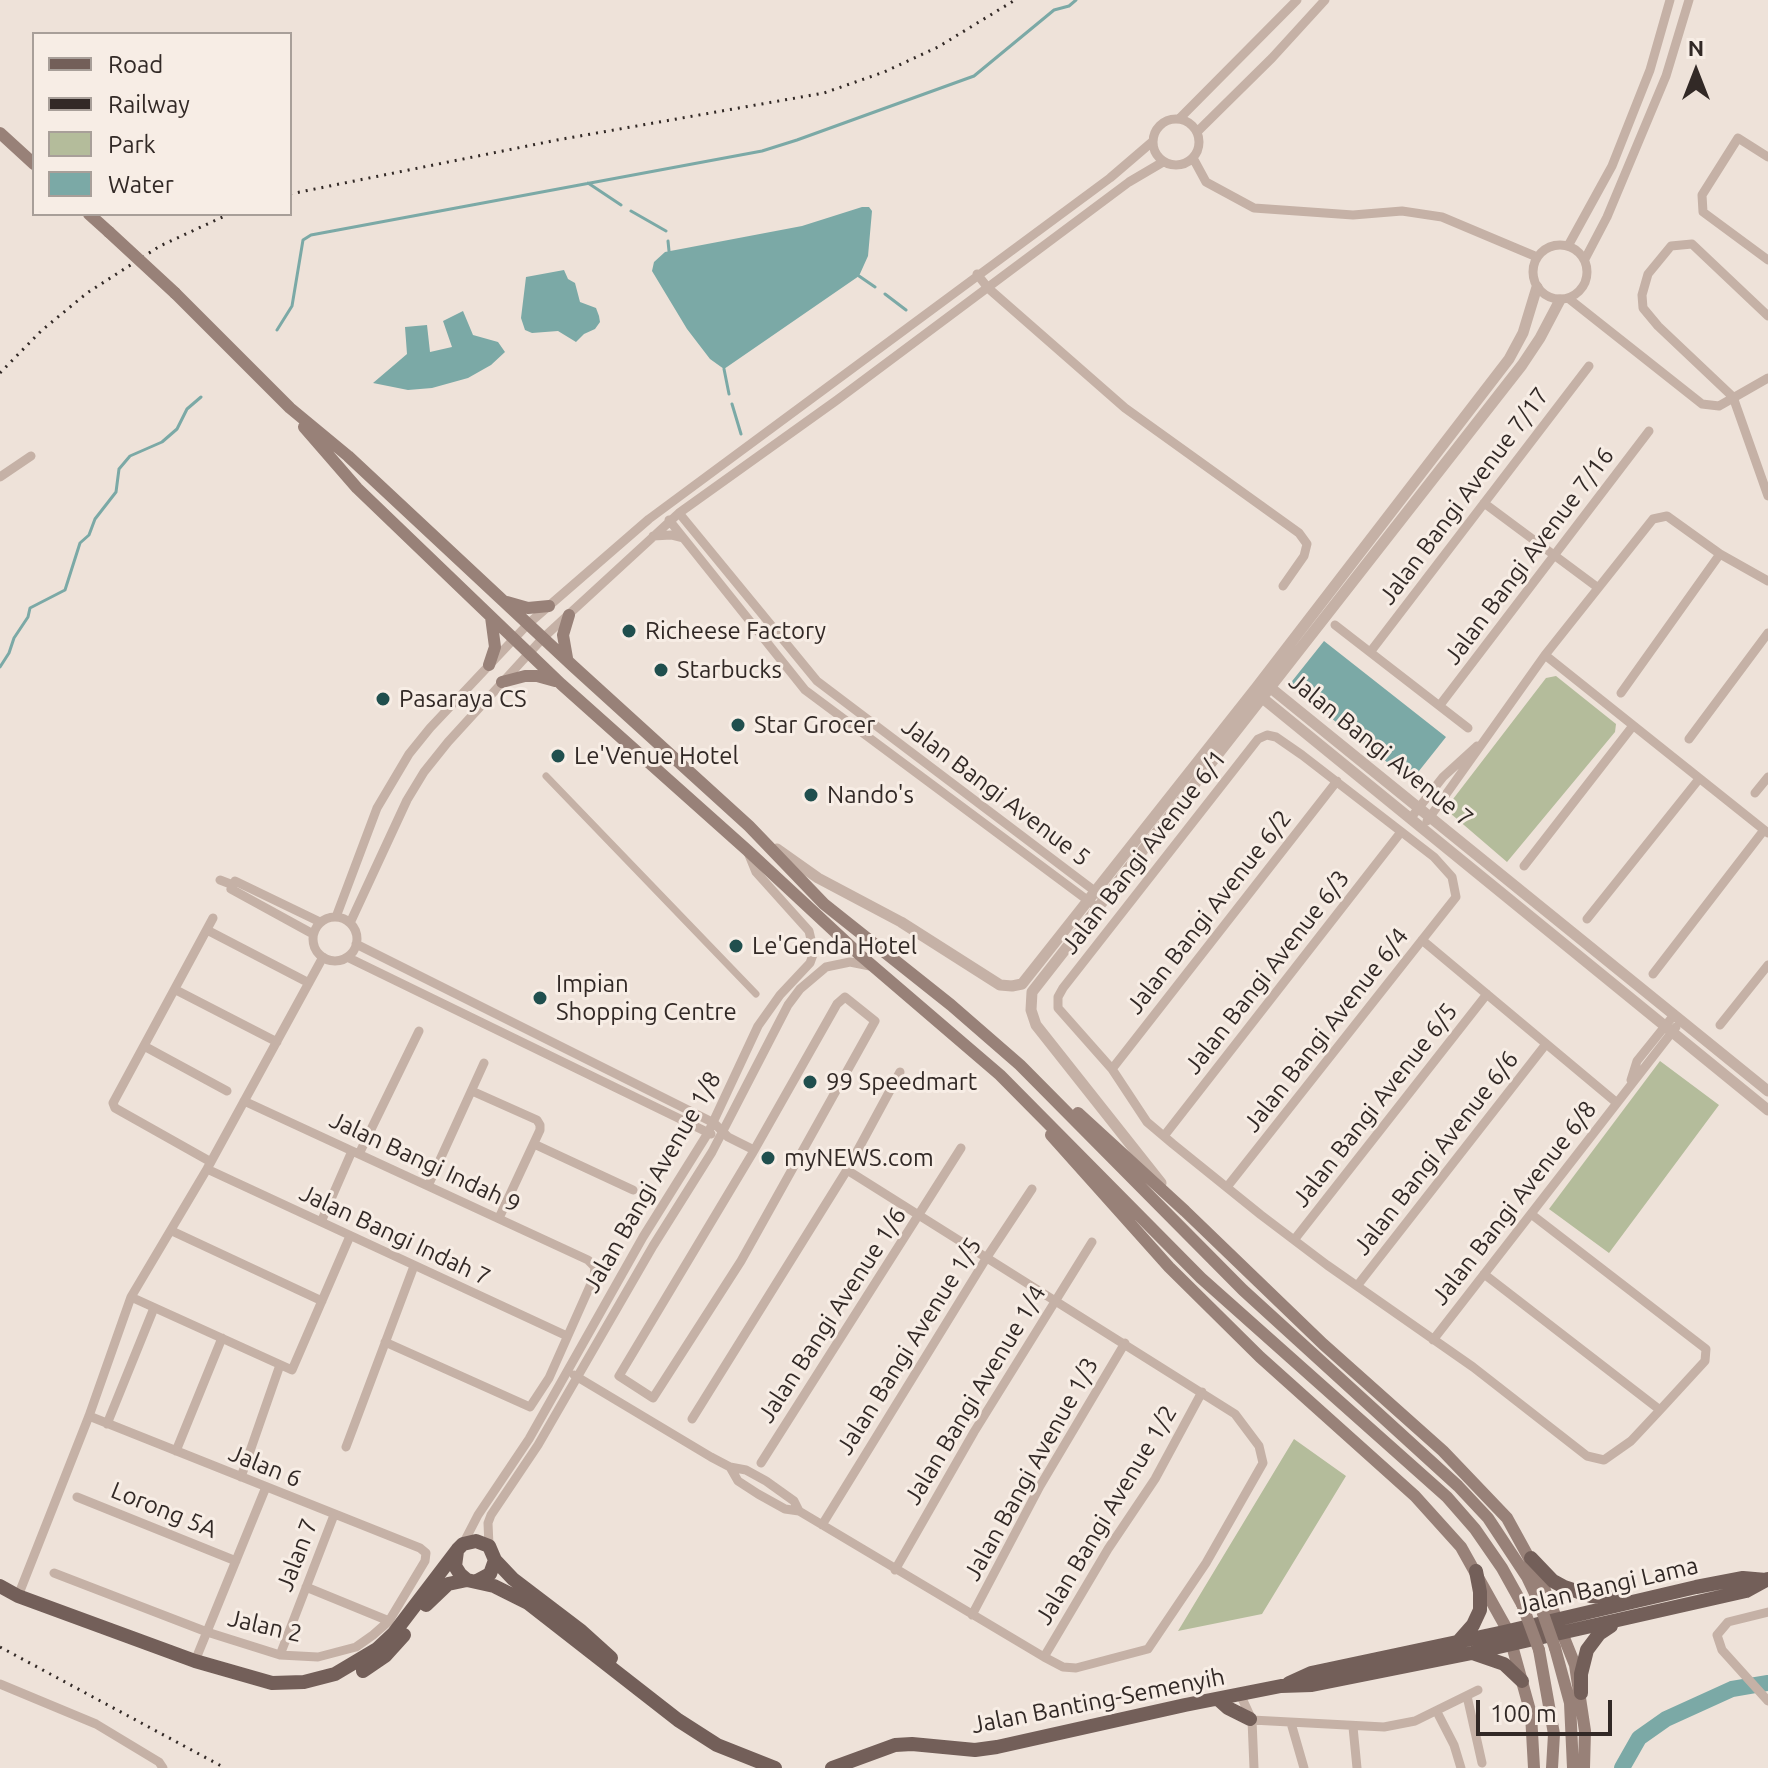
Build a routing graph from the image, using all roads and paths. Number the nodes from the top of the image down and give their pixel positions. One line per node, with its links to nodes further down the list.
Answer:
1 (1297, 0): 5 (street)
2 (1325, 0): 6 (street)
3 (1670, 0): 14 (street)
4 (1689, 0): 16 (street)
5 (1179, 119): 6 (street); 8 (street)
6 (1197, 132): 10 (street)
7 (0, 133): 11 (main road)
8 (1152, 142): 12 (street); 18 (street)
9 (1768, 157): 17 (street)
10 (1193, 158): 12 (street); 15 (street)
11 (32, 162)
12 (1163, 162): 20 (street)
13 (91, 216): 26 (main road, bridge)
14 (1568, 246): 15 (street); 16 (street)
15 (1537, 257): 19 (street)
16 (1585, 259): 21 (street)
17 (1768, 260)
18 (977, 274): 20 (street); 28 (street)
19 (1537, 287): 21 (street); 62 (street)
20 (988, 288): 29 (street); 44 (street)
21 (1564, 299): 25 (street); 63 (street)
22 (1768, 316): 25 (street)
23 (1589, 366): 35 (street, Jalan Bangi Avenue 7/17)
24 (1768, 378): 25 (street)
25 (1733, 397): 33 (street)
26 (290, 408): 46 (main road); 49 (main road)
27 (1649, 431): 42 (street, Jalan Bangi Avenue 7/16)
28 (755, 439): 29 (street); 32 (street)
29 (764, 452): 34 (street)
30 (31, 456): 31 (street)
31 (0, 477)
32 (685, 492): 36 (street); 37 (street)
33 (1768, 496)
34 (694, 503): 36 (street); 38 (street)
35 (1484, 503): 42 (street); 55 (street, Jalan Bangi Avenue 7/17)
36 (672, 515): 37 (street); 38 (street, Jalan Bangi Avenue 5); 39 (street); 40 (street, Jalan Bangi Avenue 5)
37 (649, 519): 47 (street)
38 (690, 526): 87 (street, Jalan Bangi Avenue 5)
39 (653, 536): 40 (street); 48 (street)
40 (683, 538): 87 (street, Jalan Bangi Avenue 5)
41 (1720, 554): 43 (street); 45 (street); 64 (street)
42 (1554, 555): 45 (street); 66 (street, Jalan Bangi Avenue 7/16)
43 (1768, 581)
44 (1283, 586)
45 (1597, 587): 57 (street)
46 (500, 599): 47 (main road); 50 (main road)
47 (549, 606): 50 (street)
48 (569, 615): 54 (street); 59 (main road)
49 (491, 617): 53 (main road); 58 (main road)
50 (528, 624): 53 (street); 54 (main road)
51 (1335, 625): 55 (street)
52 (1768, 633): 69 (street)
53 (514, 638): 56 (main road); 58 (street)
54 (543, 638): 56 (street); 59 (main road)
55 (1371, 651): 66 (street)
56 (529, 652): 60 (street); 61 (main road)
57 (1545, 655): 67 (street); 70 (street)
58 (489, 665): 88 (street)
59 (573, 666): 79 (main road)
60 (502, 682): 61 (main road); 92 (street)
61 (561, 684): 83 (main road)
62 (1256, 688): 63 (street, Jalan Bangi Avenue 7); 65 (street, Jalan Bangi Avenue 7); 87 (street)
63 (1272, 689): 65 (street); 76 (street, Jalan Bangi Avenue 7)
64 (1621, 693)
65 (1263, 700): 78 (street, Jalan Bangi Avenue 7); 87 (street)
66 (1440, 705): 68 (street)
67 (1632, 727): 73 (street); 84 (street)
68 (1468, 728)
69 (1689, 739)
70 (1480, 744): 76 (street); 77 (street)
71 (546, 776): 104 (street)
72 (1768, 777): 75 (street)
73 (1699, 779): 82 (street); 90 (street)
74 (1337, 781): 81 (street); 115 (street, Jalan Bangi Avenue 6/2); 115 (street, Jalan Bangi Avenue 6/1)
75 (1755, 793)
76 (1419, 808): 77 (street, Jalan Bangi Avenue 7); 78 (street)
77 (1430, 817): 80 (street); 106 (street, Jalan Bangi Avenue 7)
78 (1410, 819): 80 (street, Jalan Bangi Avenue 7)
79 (749, 826): 87 (street); 114 (main road)
80 (1421, 828): 108 (street, Jalan Bangi Avenue 7)
81 (1401, 832): 95 (street, Jalan Bangi Avenue 6/4); 127 (street, Jalan Bangi Avenue 6/3)
82 (1766, 832): 101 (street)
83 (747, 850): 100 (main road); 124 (street, Jalan Bangi Avenue 1/8)
84 (1524, 866)
85 (220, 880): 86 (street)
86 (233, 885): 91 (street); 94 (street)
87 (1097, 900): 138 (street)
88 (336, 917): 91 (street); 92 (street)
89 (213, 918): 93 (street)
90 (1587, 919)
91 (320, 922): 94 (street)
92 (350, 923): 96 (street)
93 (207, 930): 102 (street); 103 (street)
94 (313, 934): 97 (street)
95 (1422, 940): 105 (street); 135 (street, Jalan Bangi Avenue 6/4)
96 (356, 944): 98 (street); 124 (street)
97 (323, 957): 98 (street); 102 (street)
98 (347, 957): 125 (street)
99 (1768, 965): 107 (street)
100 (879, 972): 117 (main road); 126 (street, Jalan Bangi Avenue 1/8)
101 (1653, 974)
102 (309, 983): 110 (street)
103 (176, 990): 110 (street); 112 (street)
104 (756, 994)
105 (1487, 994): 111 (street); 145 (street, Jalan Bangi Avenue 6/5)
106 (1678, 1018): 108 (street, Jalan Bangi Avenue 6/8); 120 (street, Jalan Bangi Avenue 7)
107 (1720, 1025)
108 (1668, 1029): 122 (street, Jalan Bangi Avenue 6/8); 123 (street, Jalan Bangi Avenue 7)
109 (419, 1031): 131 (street)
110 (277, 1042): 121 (street)
111 (1546, 1044): 122 (street); 150 (street, Jalan Bangi Avenue 6/6)
112 (144, 1046): 118 (street); 132 (street, Jalan Bangi Indah 7)
113 (484, 1063): 119 (street)
114 (1020, 1065): 138 (main road); 219 (main road, bridge)
115 (1112, 1069): 127 (street)
116 (900, 1072): 133 (street)
117 (1000, 1075): 184 (main road); 229 (main road, bridge)
118 (227, 1091)
119 (472, 1091): 128 (street); 134 (street)
120 (1768, 1092): 123 (street)
121 (244, 1101): 131 (street, Jalan Bangi Indah 9); 132 (street)
122 (1617, 1103): 139 (street, Jalan Bangi Avenue 6/8)
123 (1764, 1106)
124 (714, 1123): 125 (street, Jalan Bangi Avenue 1/8); 126 (street)
125 (708, 1133): 126 (street); 161 (street, Jalan Bangi Avenue 1/8)
126 (723, 1135): 130 (street); 161 (street, Jalan Bangi Avenue 1/8)
127 (1164, 1136): 135 (street)
128 (534, 1144): 137 (street); 141 (street)
129 (961, 1148): 140 (street, Jalan Bangi Avenue 1/6)
130 (754, 1150): 130 (street)
131 (355, 1152): 134 (street, Jalan Bangi Indah 9); 142 (street)
132 (209, 1165): 142 (street, Jalan Bangi Indah 7); 143 (street)
133 (847, 1170): 140 (street); 165 (street)
134 (428, 1186): 141 (street, Jalan Bangi Indah 9)
135 (1227, 1187): 145 (street)
136 (1032, 1189): 147 (street, Jalan Bangi Avenue 1/5)
137 (633, 1190)
138 (1185, 1211): 180 (main road)
139 (1531, 1214): 149 (street, Jalan Bangi Avenue 6/8); 163 (street)
140 (920, 1215): 147 (street); 169 (street, Jalan Bangi Avenue 1/6)
141 (499, 1218): 155 (street, Jalan Bangi Indah 9)
142 (321, 1222): 144 (street, Jalan Bangi Indah 7)
143 (172, 1231): 151 (street); 153 (street)
144 (350, 1236): 148 (street, Jalan Bangi Indah 7); 153 (street)
145 (1294, 1240): 150 (street)
146 (1092, 1242): 152 (street, Jalan Bangi Avenue 1/4)
147 (987, 1257): 152 (street); 176 (street, Jalan Bangi Avenue 1/5)
148 (414, 1266): 155 (street, Jalan Bangi Indah 7); 158 (street)
149 (1484, 1274): 157 (street, Jalan Bangi Avenue 6/8); 163 (street)
150 (1357, 1286): 157 (street)
151 (131, 1297): 154 (street); 164 (street)
152 (1055, 1299): 159 (street); 183 (street, Jalan Bangi Avenue 1/4)
153 (322, 1301): 160 (street)
154 (154, 1308): 156 (street); 166 (street)
155 (567, 1336): 158 (street)
156 (222, 1338): 160 (street); 168 (street)
157 (1433, 1340): 163 (street)
158 (385, 1342): 167 (street)
159 (1125, 1343): 162 (street); 193 (street, Jalan Bangi Avenue 1/3)
160 (280, 1365): 171 (street)
161 (572, 1374): 170 (street); 177 (street, Jalan Bangi Avenue 1/8); 178 (street, Jalan Bangi Avenue 1/8)
162 (1202, 1392): 202 (street, Jalan Bangi Avenue 1/2); 202 (street)
163 (1660, 1410)
164 (89, 1416): 166 (street, Jalan 6); 191 (street)
165 (692, 1419)
166 (107, 1424): 168 (street, Jalan 6)
167 (346, 1447)
168 (176, 1451): 171 (street, Jalan 6)
169 (761, 1463)
170 (730, 1467): 174 (street); 174 (street)
171 (241, 1477): 172 (street, Jalan 6)
172 (266, 1487): 175 (street, Jalan 6); 182 (street)
173 (77, 1497): 182 (street, Lorong 5A)
174 (799, 1511): 176 (street)
175 (334, 1515): 179 (street, Jalan 6); 189 (street, Jalan 7)
176 (822, 1525): 183 (street)
177 (461, 1546): 178 (main road); 187 (main road); 204 (main road)
178 (489, 1546): 181 (main road)
179 (426, 1553): 195 (street, Jalan 2)
180 (1531, 1558): 190 (main road); 196 (main road)
181 (495, 1560): 187 (main road); 208 (main road)
182 (236, 1561): 197 (street)
183 (895, 1570): 193 (street)
184 (1476, 1571): 198 (main road); 199 (main road)
185 (54, 1573): 197 (street, Jalan 2)
186 (1767, 1579): 190 (main road, Jalan Bangi Lama); 194 (main road, Jalan Bangi Lama)
187 (472, 1580): 204 (main road); 208 (main road)
188 (0, 1586): 191 (main road)
189 (306, 1587): 195 (street); 201 (street, Jalan 7)
190 (1657, 1595): 196 (main road, Jalan Bangi Lama)
191 (18, 1596): 203 (main road)
192 (1768, 1612): 214 (street)
193 (972, 1615): 202 (street)
194 (1638, 1615): 196 (main road, Jalan Banting-Semenyih); 211 (main road)
195 (389, 1621): 201 (street, Jalan 2)
196 (1561, 1627): 198 (main road, Jalan Banting-Semenyih); 211 (main road)
197 (207, 1632): 201 (street, Jalan 2); 203 (street)
198 (1510, 1638): 199 (main road, Jalan Bangi Lama); 200 (main road, Jalan Banting-Semenyih); 205 (main road)
199 (1458, 1642): 207 (main road, Jalan Banting-Semenyih)
200 (1472, 1653): 205 (main road); 207 (main road, Jalan Banting-Semenyih)
201 (280, 1655)
202 (1044, 1657)
203 (195, 1661): 204 (main road)
204 (229, 1672)
205 (1522, 1681): 228 (main road)
206 (0, 1684): 221 (street)
207 (1281, 1686): 210 (main road, Jalan Banting-Semenyih)
208 (641, 1690): 222 (main road)
209 (1478, 1690): 212 (street)
210 (1247, 1693): 213 (main road, Jalan Banting-Semenyih); 216 (main road)
211 (1581, 1693): 219 (main road)
212 (1467, 1696): 215 (street); 220 (street)
213 (1218, 1699): 216 (main road); 223 (main road, Jalan Banting-Semenyih)
214 (1768, 1701)
215 (1437, 1712): 218 (street); 227 (street)
216 (1253, 1720): 217 (street); 224 (street)
217 (1291, 1723): 218 (street); 225 (street)
218 (1353, 1727): 226 (street)
219 (1579, 1734): 230 (main road); 231 (main road)
220 (1482, 1763)
221 (163, 1768)
222 (775, 1768)
223 (832, 1768)
224 (1254, 1768)
225 (1304, 1768)
226 (1357, 1768)
227 (1461, 1768)
228 (1534, 1768)
229 (1552, 1768)
230 (1573, 1768)
231 (1584, 1768)

